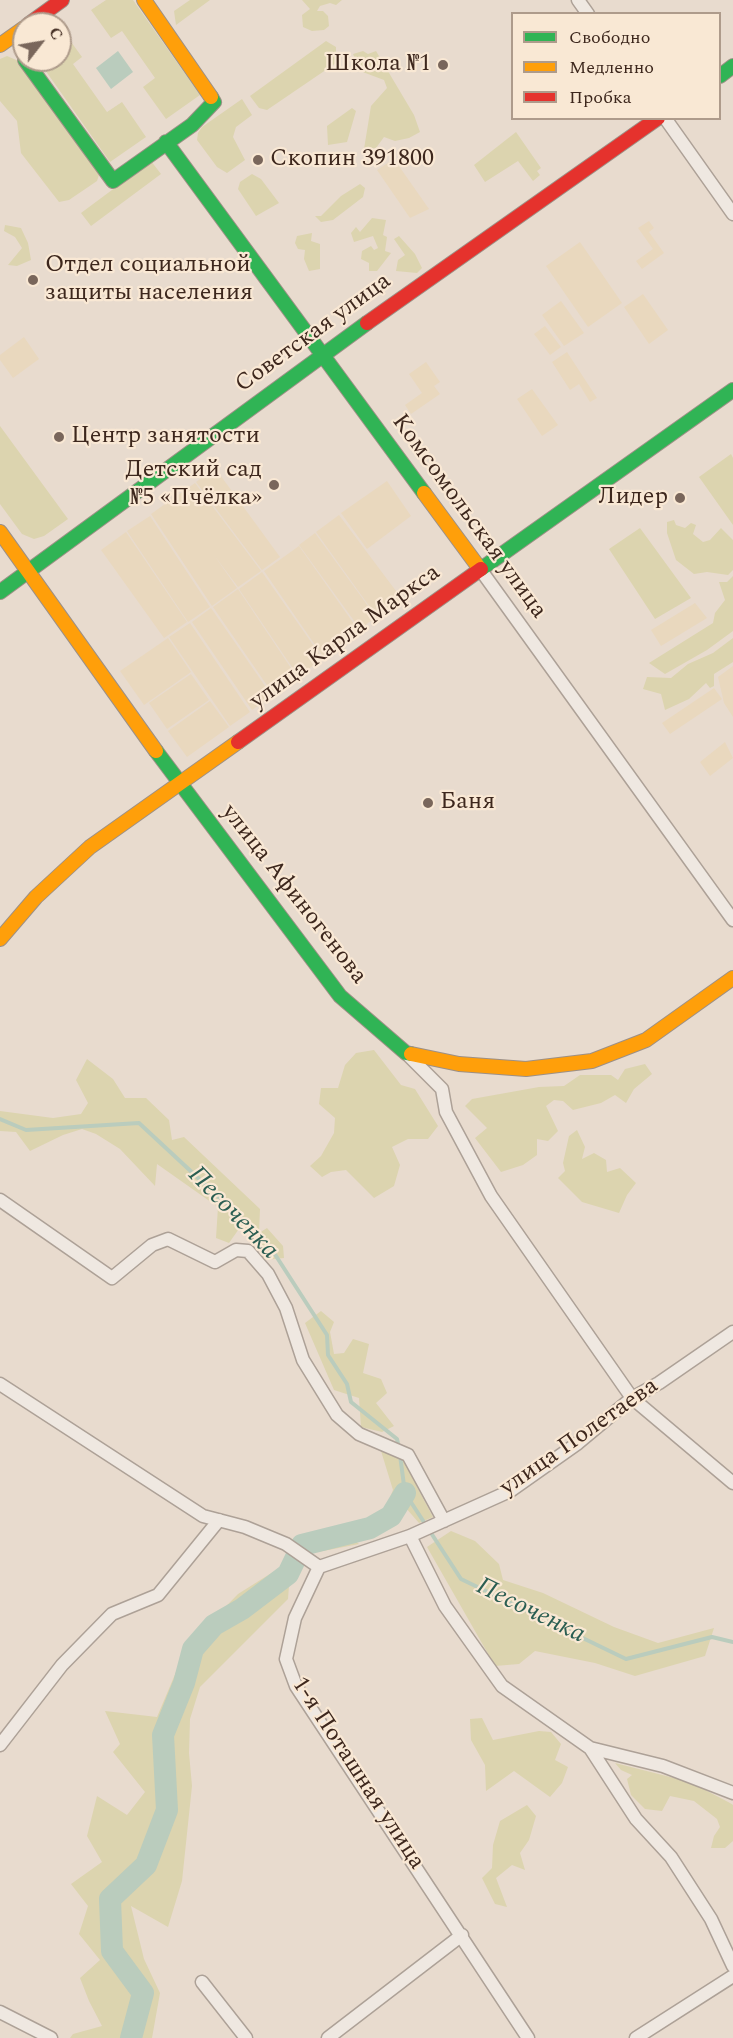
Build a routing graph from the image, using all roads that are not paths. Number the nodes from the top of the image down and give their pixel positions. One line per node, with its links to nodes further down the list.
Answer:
1 (62, 0): 3 (street)
2 (144, 0): 9 (street)
3 (46, 12)
4 (733, 66): 6 (street)
5 (34, 72): 9 (street)
6 (721, 75)
7 (655, 120): 11 (street, Советская улица)
8 (666, 120): 10 (street)
9 (166, 142): 11 (street, Комсомольская улица)
10 (733, 214)
11 (321, 355): 14 (street, Комсомольская улица); 15 (street, Советская улица)
12 (733, 390): 14 (street, улица Карла Маркса)
13 (0, 532): 15 (street, улица Афиногенова)
14 (480, 569): 17 (street, улица Карла Маркса); 18 (street, Комсомольская улица)
15 (28, 572): 16 (street, Советская улица); 17 (street, улица Афиногенова)
16 (0, 592)
17 (180, 785): 19 (street, улица Карла Маркса); 21 (street, улица Афиногенова)
18 (733, 920)
19 (0, 939)
20 (733, 978): 21 (street)
21 (406, 1053): 25 (street, улица Афиногенова)
22 (0, 1200): 28 (street)
23 (733, 1332): 25 (street, улица Полетаева)
24 (0, 1384): 27 (street)
25 (632, 1398): 26 (street, улица Афиногенова); 28 (street, улица Полетаева)
26 (733, 1483)
27 (219, 1520): 30 (street); 31 (street)
28 (444, 1521): 29 (street, улица Полетаева)
29 (410, 1536): 30 (street, улица Полетаева); 32 (street)
30 (318, 1567): 34 (street, 1-я Поташная улица)
31 (0, 1745)
32 (590, 1748): 33 (street); 35 (street)
33 (733, 1793)
34 (462, 1935): 41 (street); 42 (street, 1-я Поташная улица)
35 (733, 1966)
36 (733, 1976): 43 (street)
37 (202, 1982): 40 (street)
38 (0, 2012): 39 (street)
39 (51, 2038)
40 (246, 2038)
41 (328, 2038)
42 (528, 2038)
43 (636, 2038)

